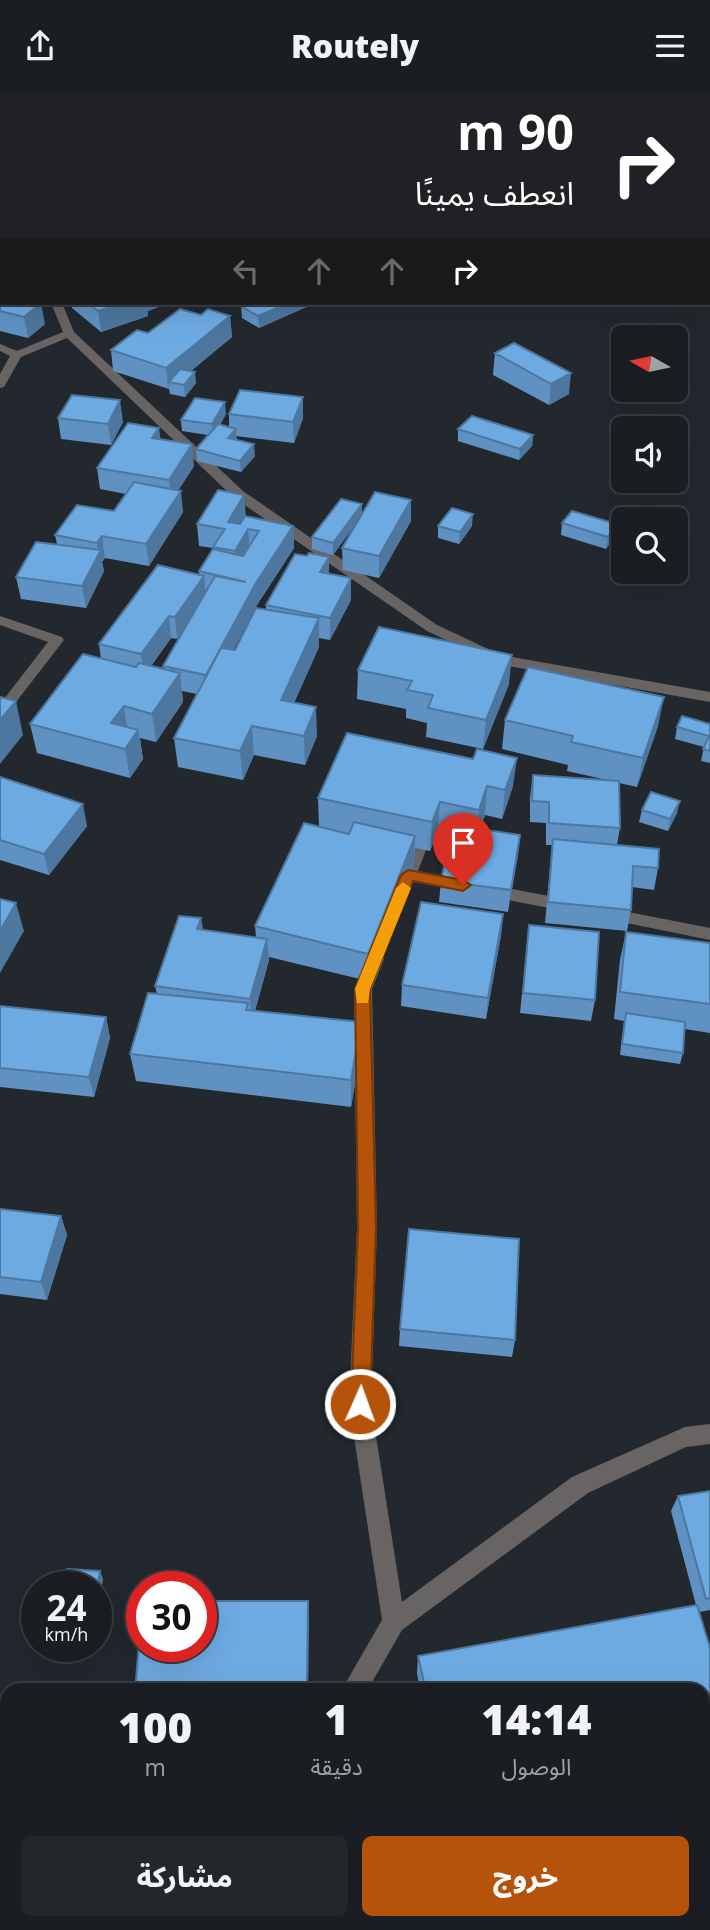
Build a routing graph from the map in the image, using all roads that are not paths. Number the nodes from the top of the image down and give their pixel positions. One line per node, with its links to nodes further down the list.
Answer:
1 (58, 305): 2 (street)
2 (69, 333): 4 (street); 7 (street)
3 (0, 347): 4 (street)
4 (17, 355): 5 (street)
5 (0, 384)
6 (0, 620): 8 (street)
7 (710, 697)
8 (11, 699)
9 (429, 823): 10 (street)
10 (408, 875): 11 (street); 12 (street)
11 (398, 900)
12 (710, 933)
13 (383, 939): 15 (street)
14 (710, 1434): 15 (street)
15 (394, 1622): 16 (street)
16 (358, 1683)

